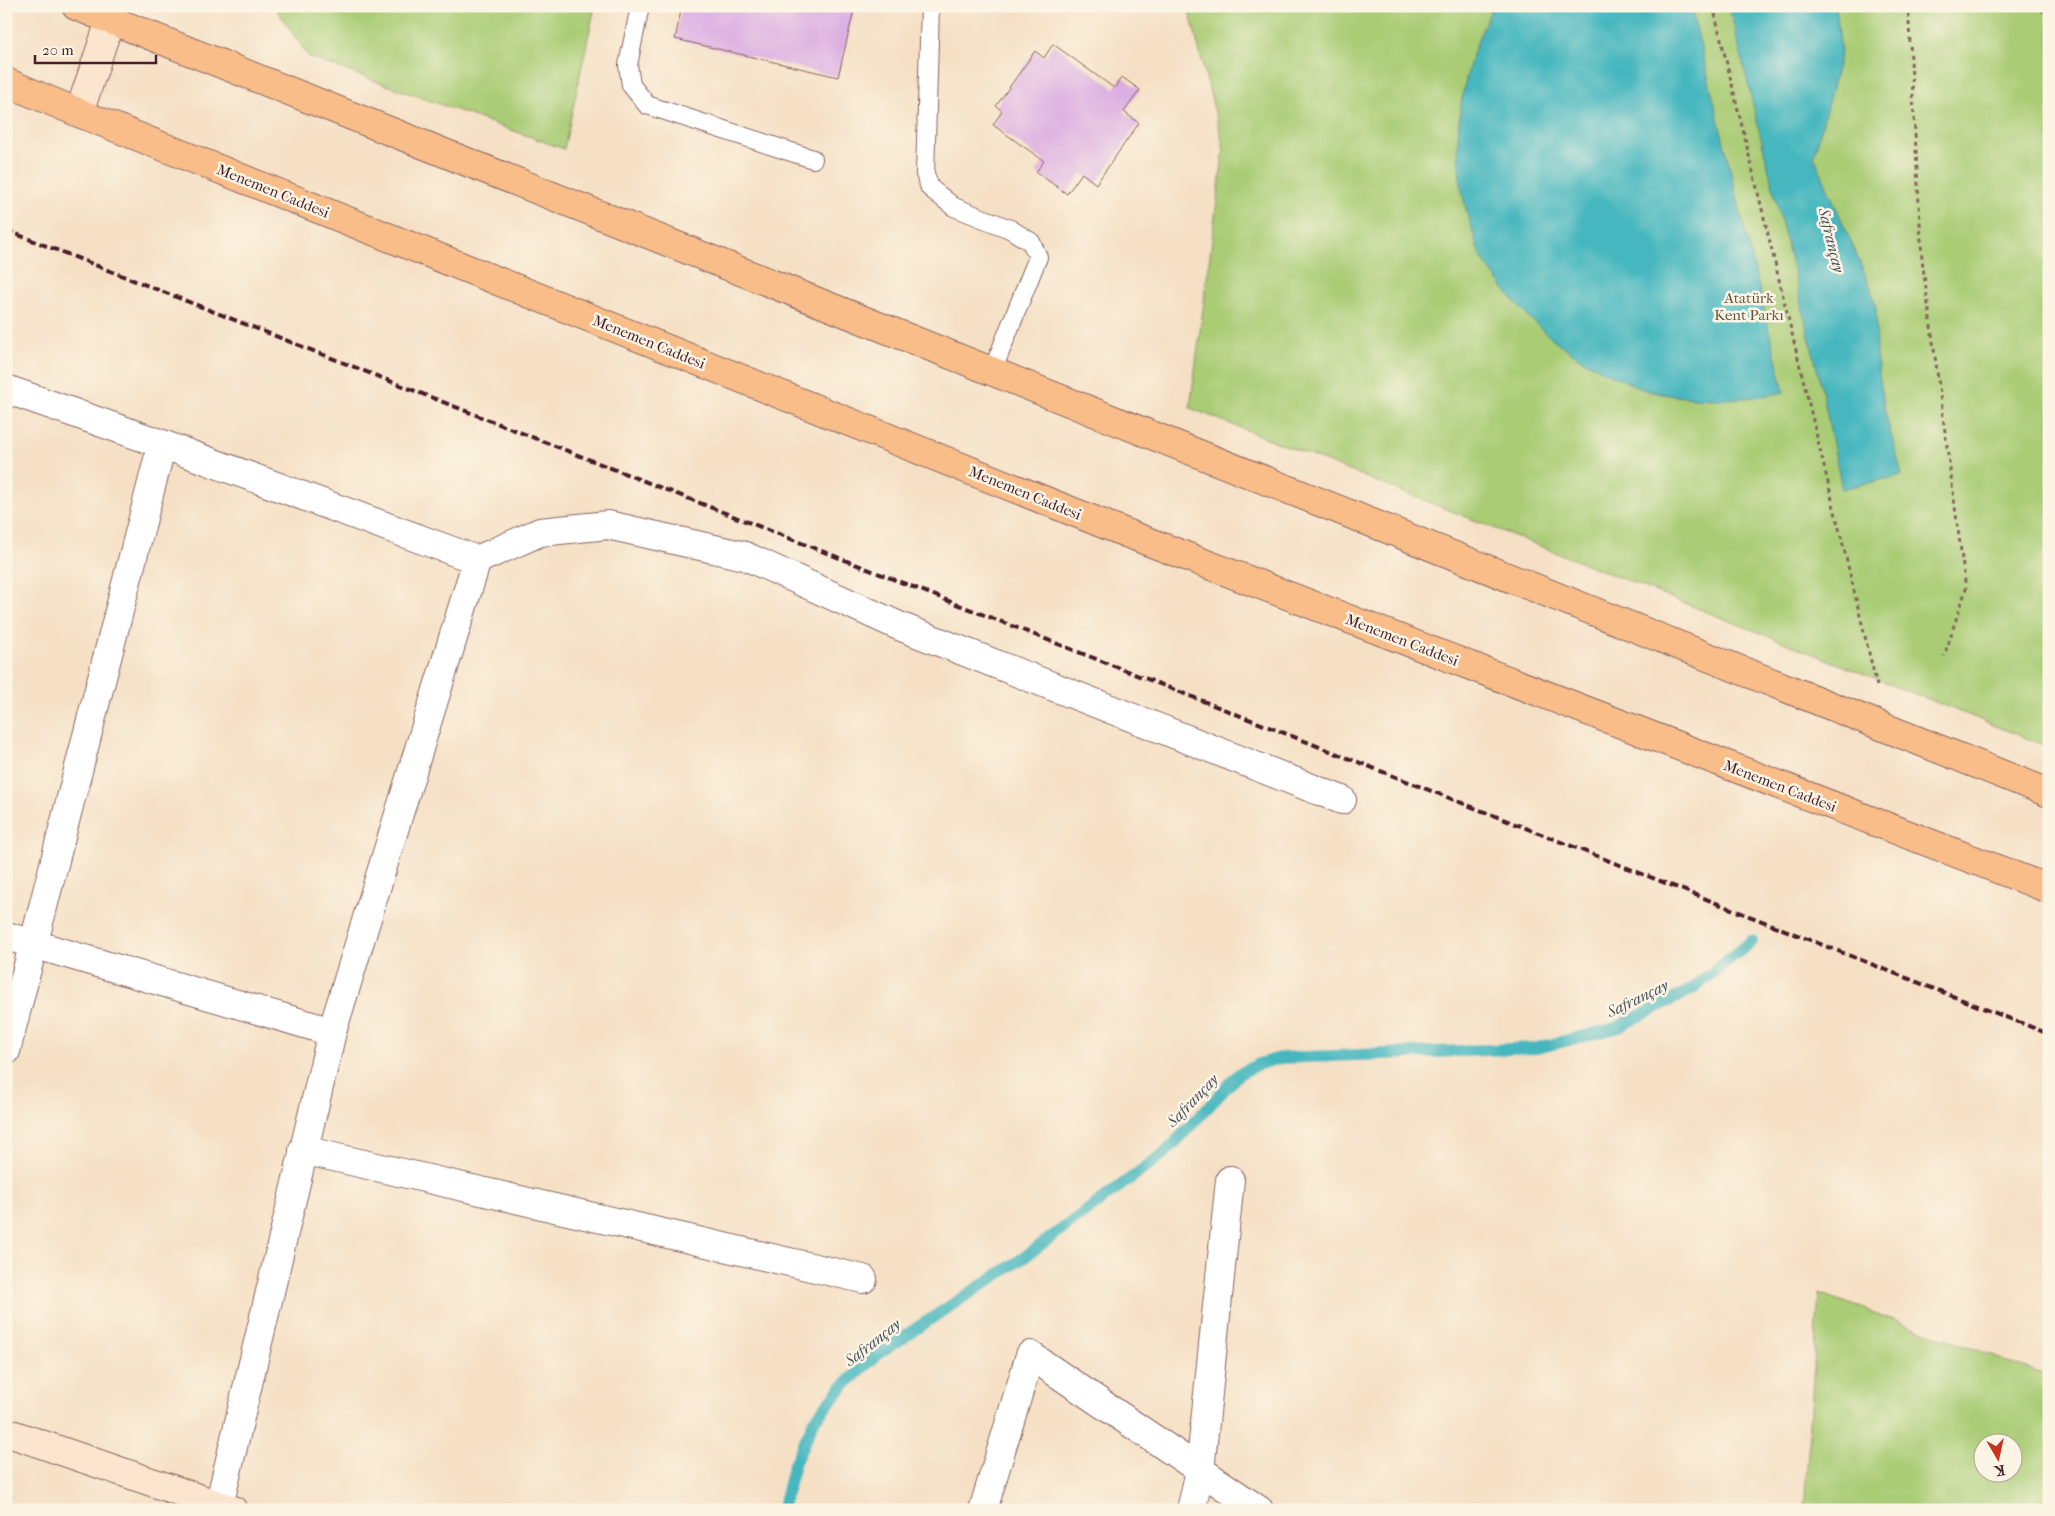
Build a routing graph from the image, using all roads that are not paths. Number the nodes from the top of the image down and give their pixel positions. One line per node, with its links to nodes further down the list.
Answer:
1 (76, 6): 4 (main road)
2 (640, 6): 7 (lane)
3 (930, 6): 8 (lane)
4 (113, 13): 6 (main road); 8 (main road)
5 (6, 82): 6 (main road, Menemen Caddesi)
6 (79, 113): 14 (main road, Menemen Caddesi)
7 (812, 159)
8 (992, 372): 12 (main road)
9 (6, 389): 10 (street)
10 (162, 444): 11 (street); 16 (street)
11 (477, 560): 13 (street); 17 (street)
12 (2049, 793)
13 (1342, 800)
14 (2049, 889)
15 (6, 936): 16 (street)
16 (34, 945): 17 (street); 18 (street)
17 (332, 1032): 19 (street)
18 (6, 1051)
19 (303, 1150): 21 (street); 24 (street)
20 (1230, 1180): 23 (street)
21 (863, 1279)
22 (6, 1432): 24 (main road)
23 (1200, 1471): 25 (street); 26 (street); 27 (street)
24 (224, 1508)
25 (984, 1510)
26 (1191, 1510)
27 (1259, 1510)

